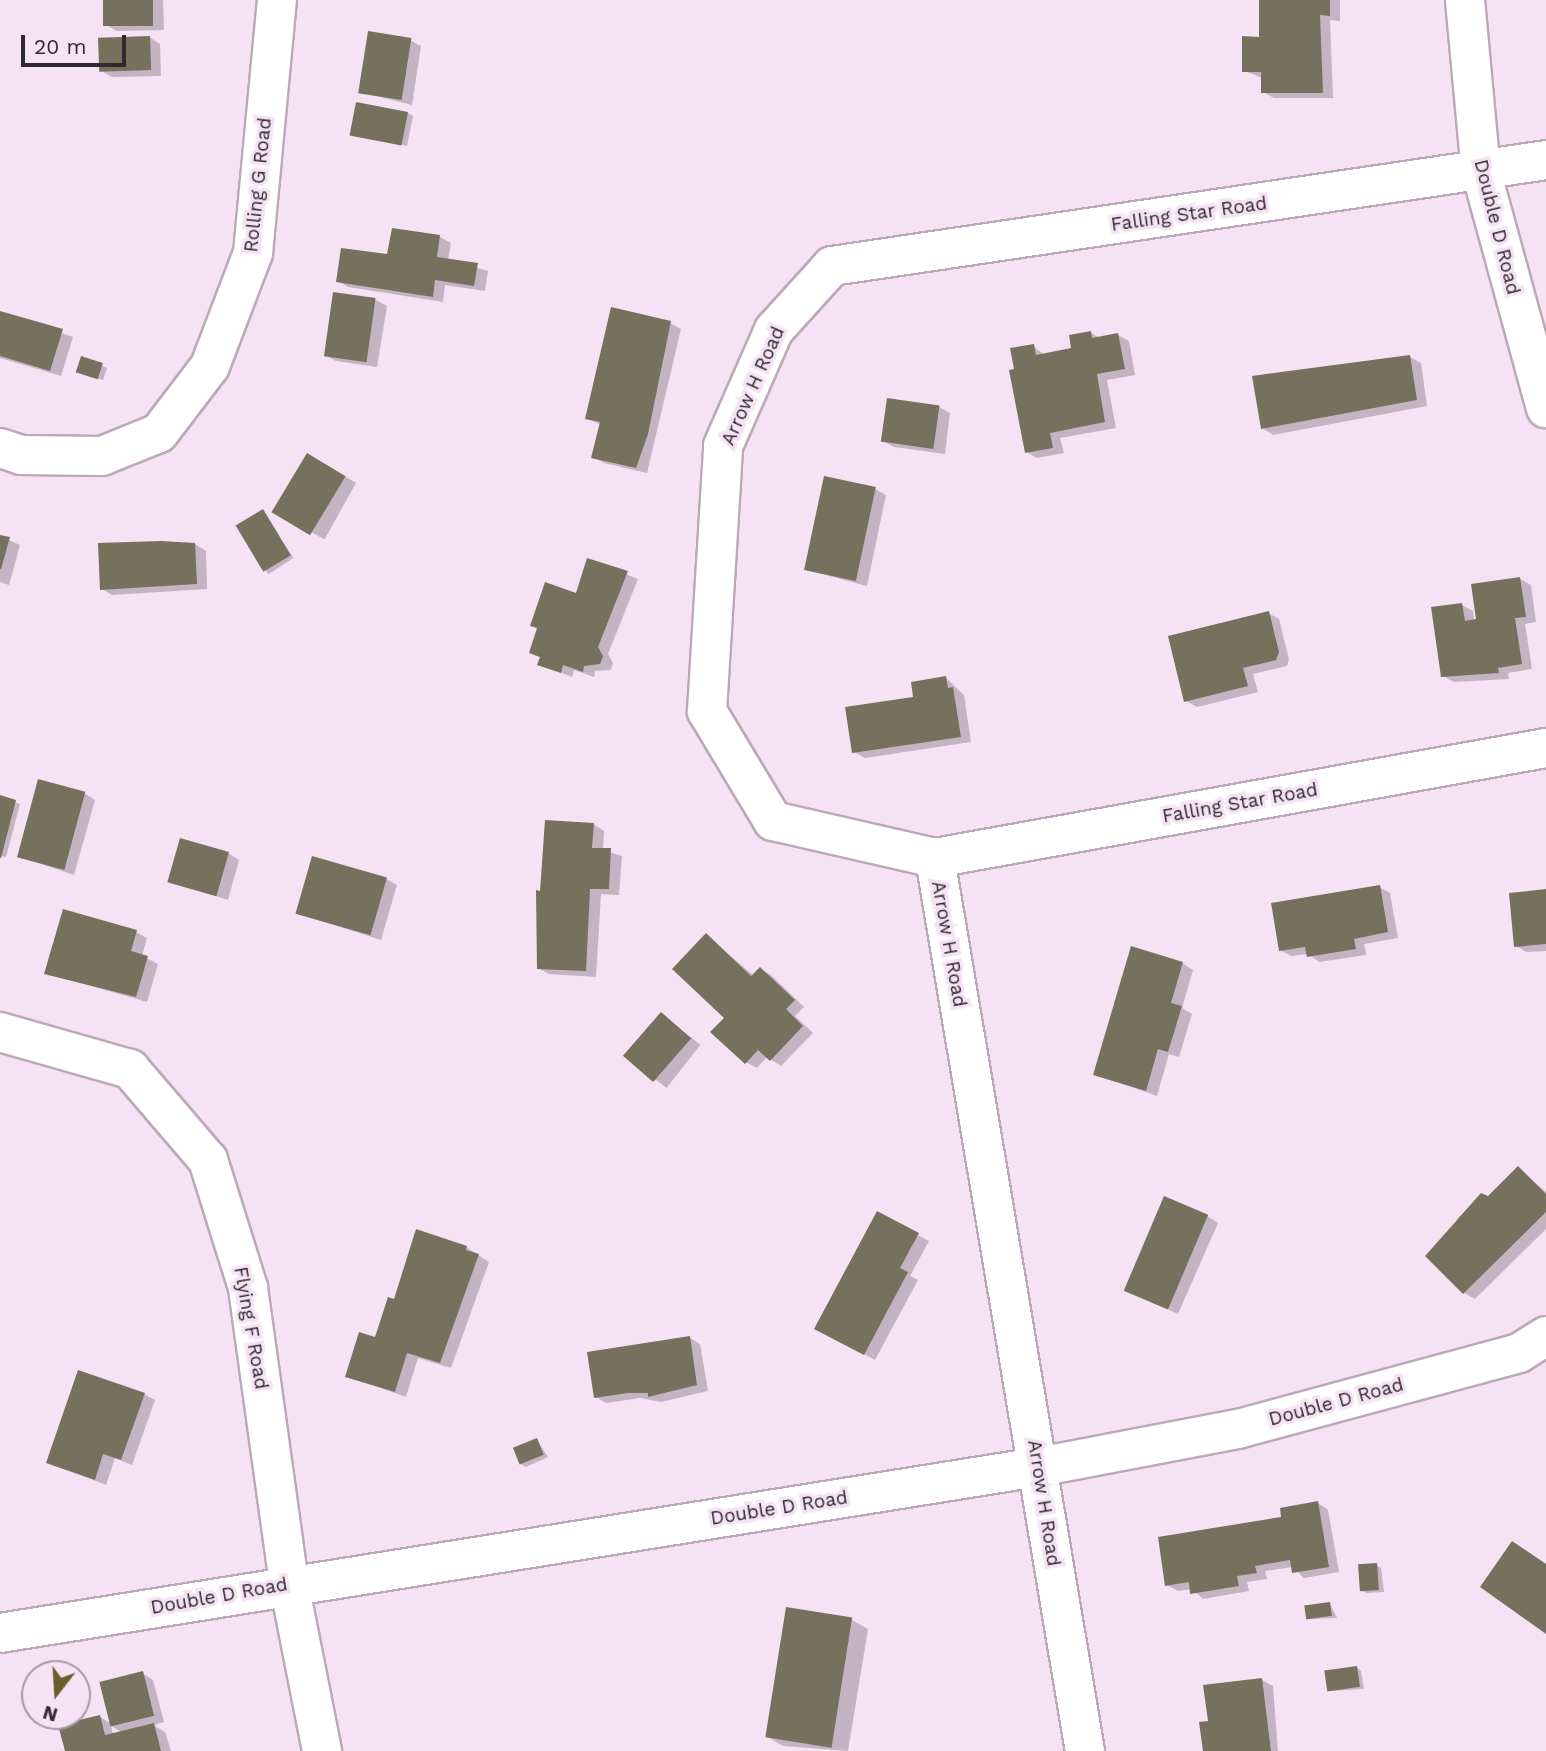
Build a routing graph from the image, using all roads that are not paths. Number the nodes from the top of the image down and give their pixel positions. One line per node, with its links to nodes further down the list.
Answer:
1 (277, 0): 7 (street, Rolling G Road)
2 (1465, 0): 4 (street, Double D Road)
3 (1546, 160): 4 (street, Falling Star Road)
4 (1481, 171): 5 (street, Falling Star Road); 6 (street, Double D Road)
5 (832, 266): 9 (street, Arrow H Road)
6 (1546, 408)
7 (0, 449)
8 (1546, 748): 9 (street, Falling Star Road)
9 (935, 858): 12 (street, Arrow H Road)
10 (0, 1032): 13 (street, Flying F Road)
11 (1546, 1336): 12 (street, Double D Road)
12 (1038, 1467): 13 (street, Double D Road); 16 (street, Arrow H Road)
13 (289, 1584): 14 (street, Double D Road); 15 (street, Flying F Road)
14 (0, 1633)
15 (322, 1751)
16 (1085, 1751)

